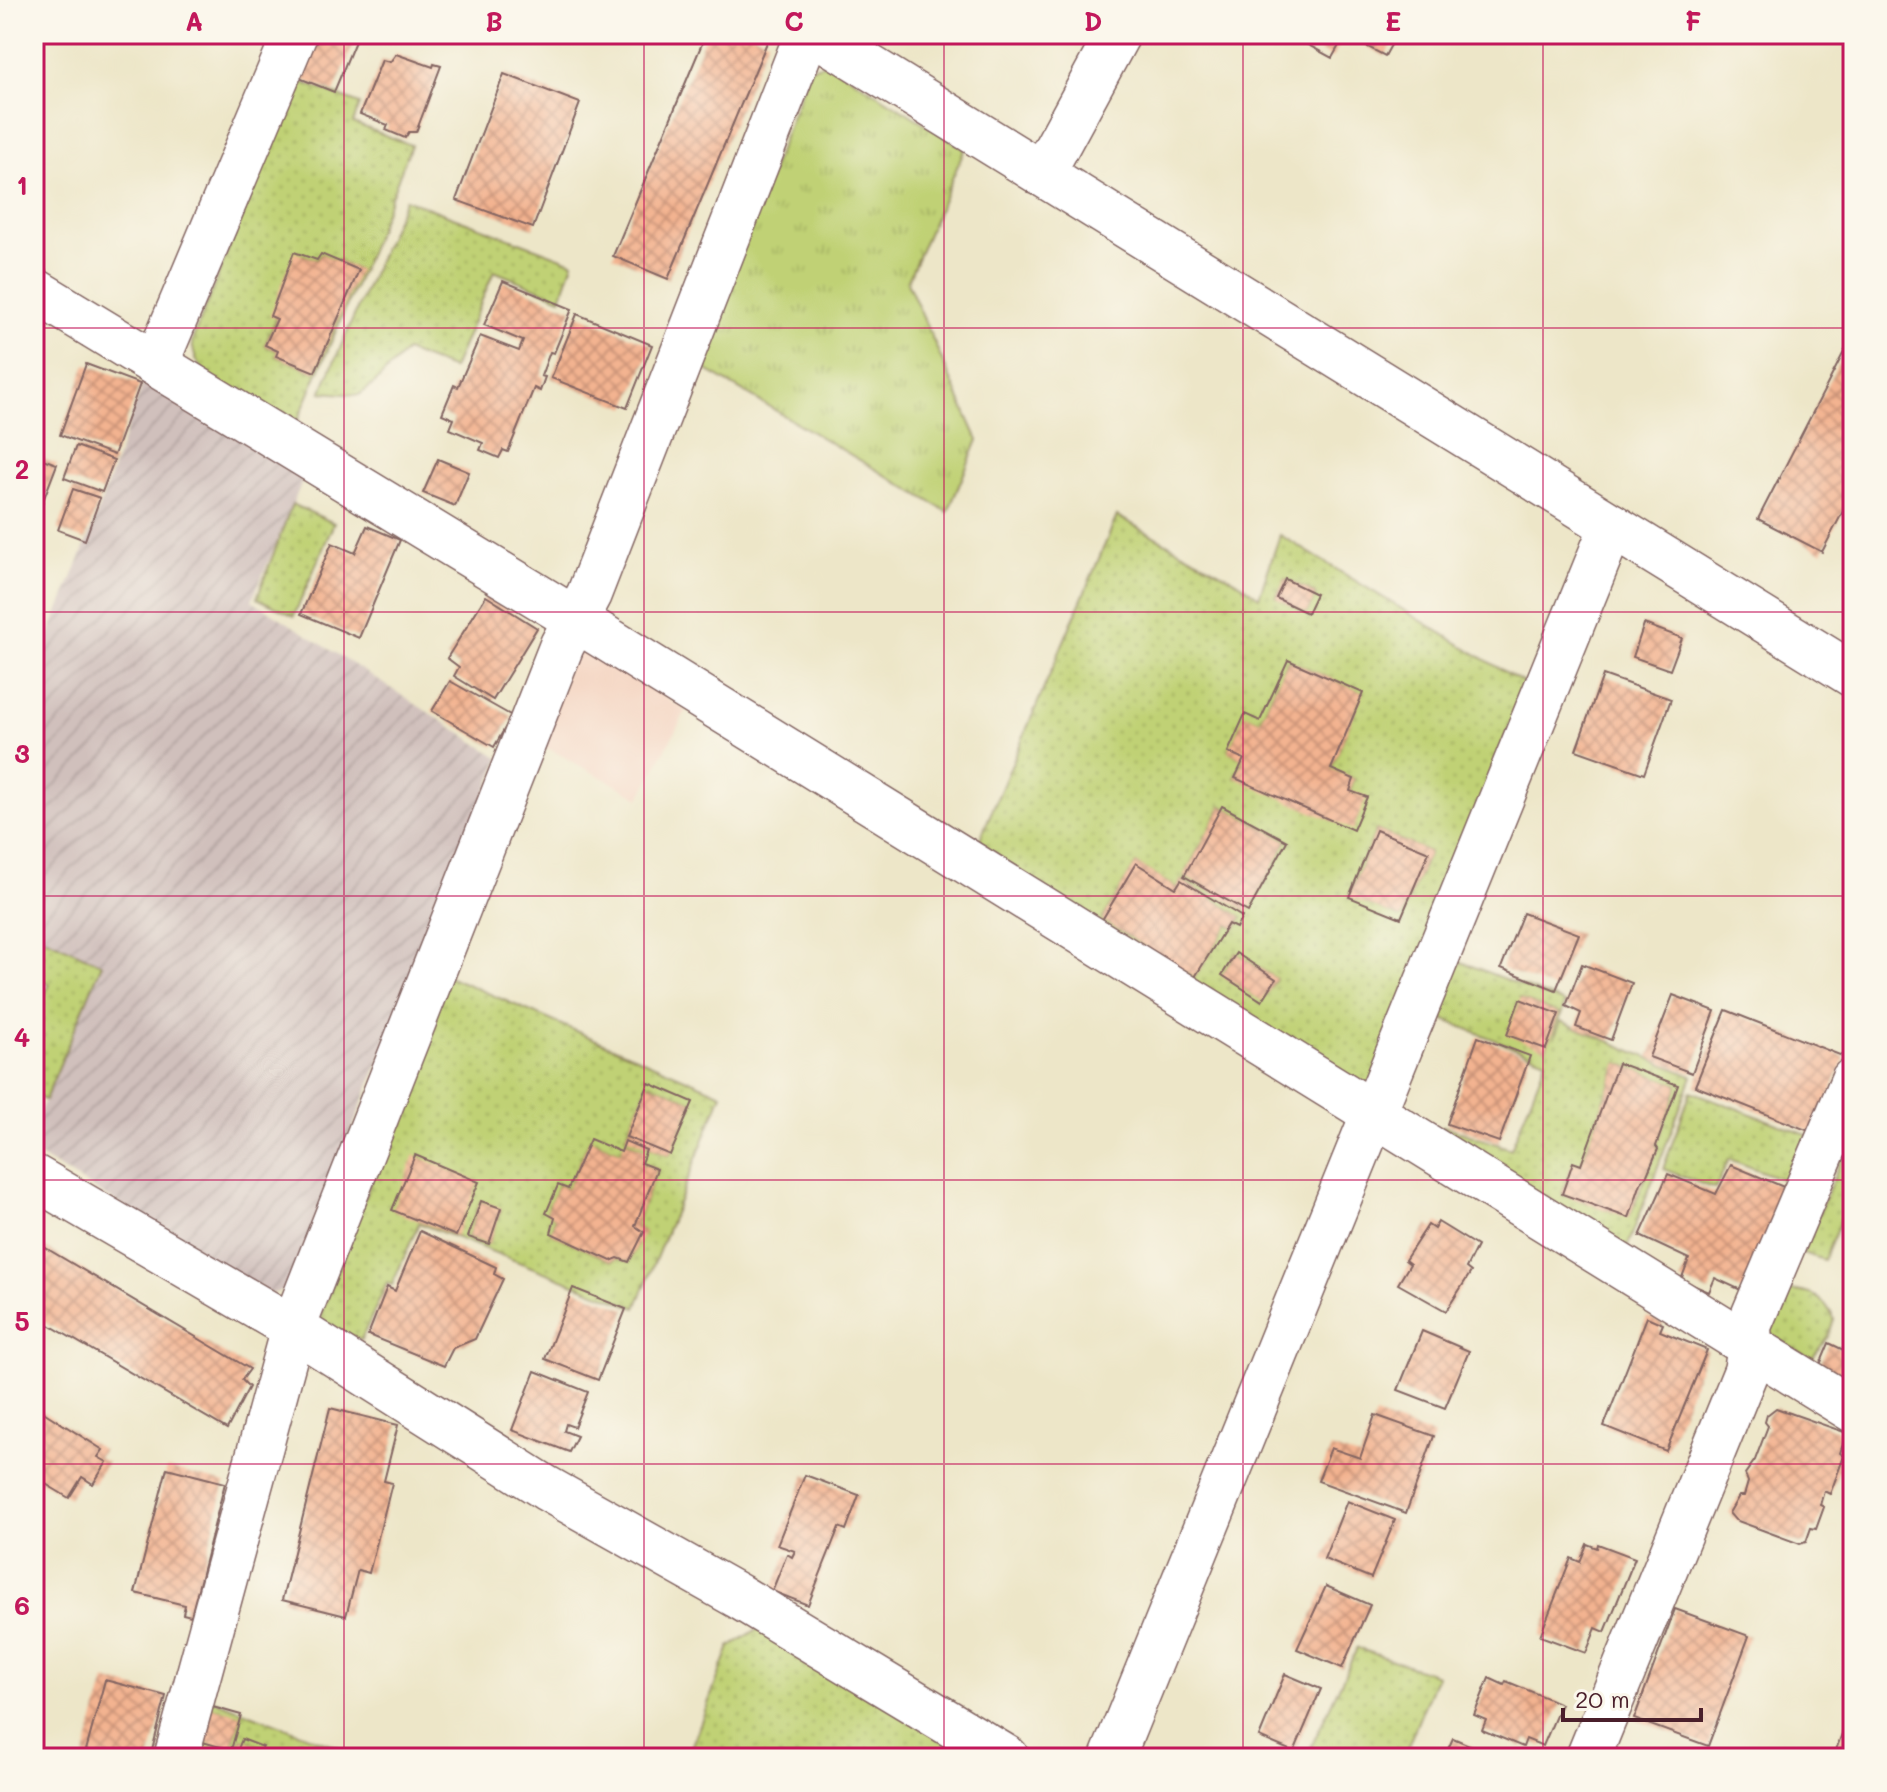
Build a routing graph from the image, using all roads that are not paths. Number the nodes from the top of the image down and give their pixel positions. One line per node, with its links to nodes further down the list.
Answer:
1 (295, 34): 7 (street)
2 (807, 34): 9 (street)
3 (816, 34): 5 (street)
4 (1118, 34): 5 (street)
5 (1042, 174): 8 (street)
6 (34, 290): 7 (street)
7 (156, 364): 9 (street)
8 (1612, 526): 10 (street); 12 (street)
9 (575, 619): 12 (street); 14 (street)
10 (1853, 675)
11 (1853, 1080): 15 (street)
12 (1374, 1115): 15 (street); 19 (street)
13 (34, 1177): 14 (street)
14 (293, 1328): 17 (street); 18 (street)
15 (1750, 1347): 16 (street); 20 (street)
16 (1853, 1410)
17 (176, 1758)
18 (1007, 1758)
19 (1112, 1758)
20 (1588, 1758)

